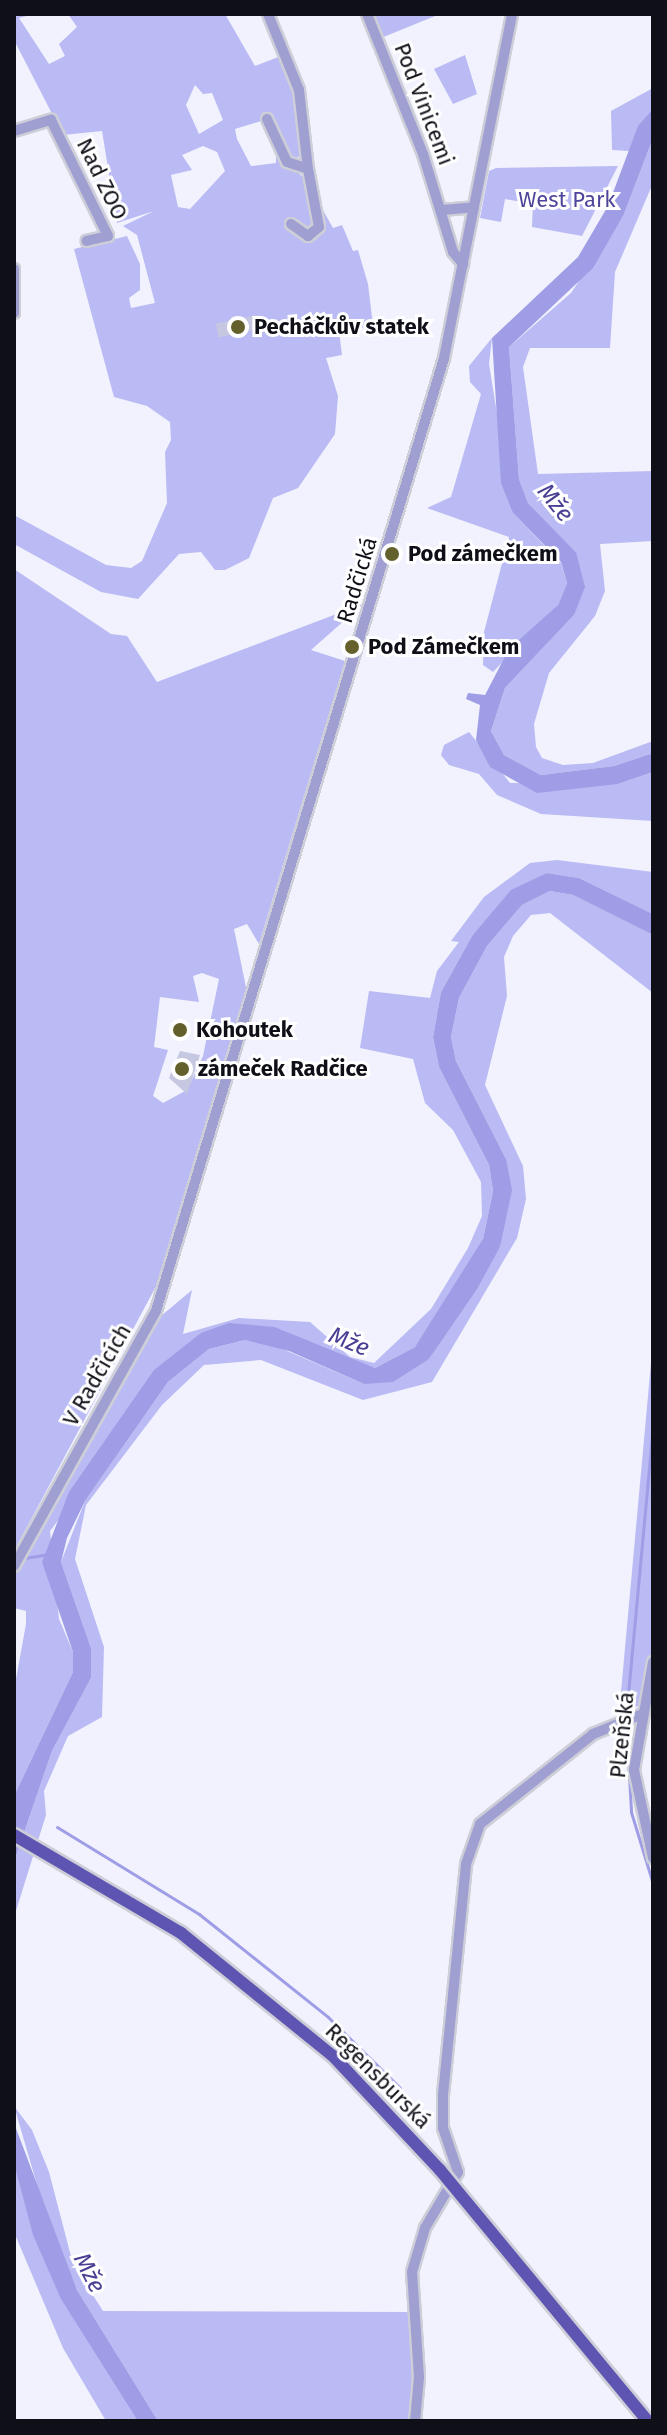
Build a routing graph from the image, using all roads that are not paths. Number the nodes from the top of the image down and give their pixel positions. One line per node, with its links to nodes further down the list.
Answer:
1 (268, 14): 6 (street)
2 (367, 14): 8 (street, Pod Vinicemi)
3 (512, 14): 7 (street, Radčická)
4 (267, 119): 6 (street)
5 (14, 131): 10 (street, Nad ZOO)
6 (308, 169): 9 (street)
7 (474, 207): 8 (street); 11 (street, Radčická)
8 (442, 210): 11 (street, Pod Vinicemi)
9 (291, 224)
10 (87, 241)
11 (463, 264): 14 (street, Radčická)
12 (14, 269): 13 (street)
13 (14, 313)
14 (193, 1194): 15 (street, V Radčicích)
15 (14, 1566)
16 (653, 1662): 17 (street, Plzeňská)
17 (631, 1718): 19 (street, Plzeňská); 20 (street)
18 (14, 1835): 21 (main road, Regensburská, bridge)
19 (653, 1858)
20 (415, 2421)
21 (648, 2421)

